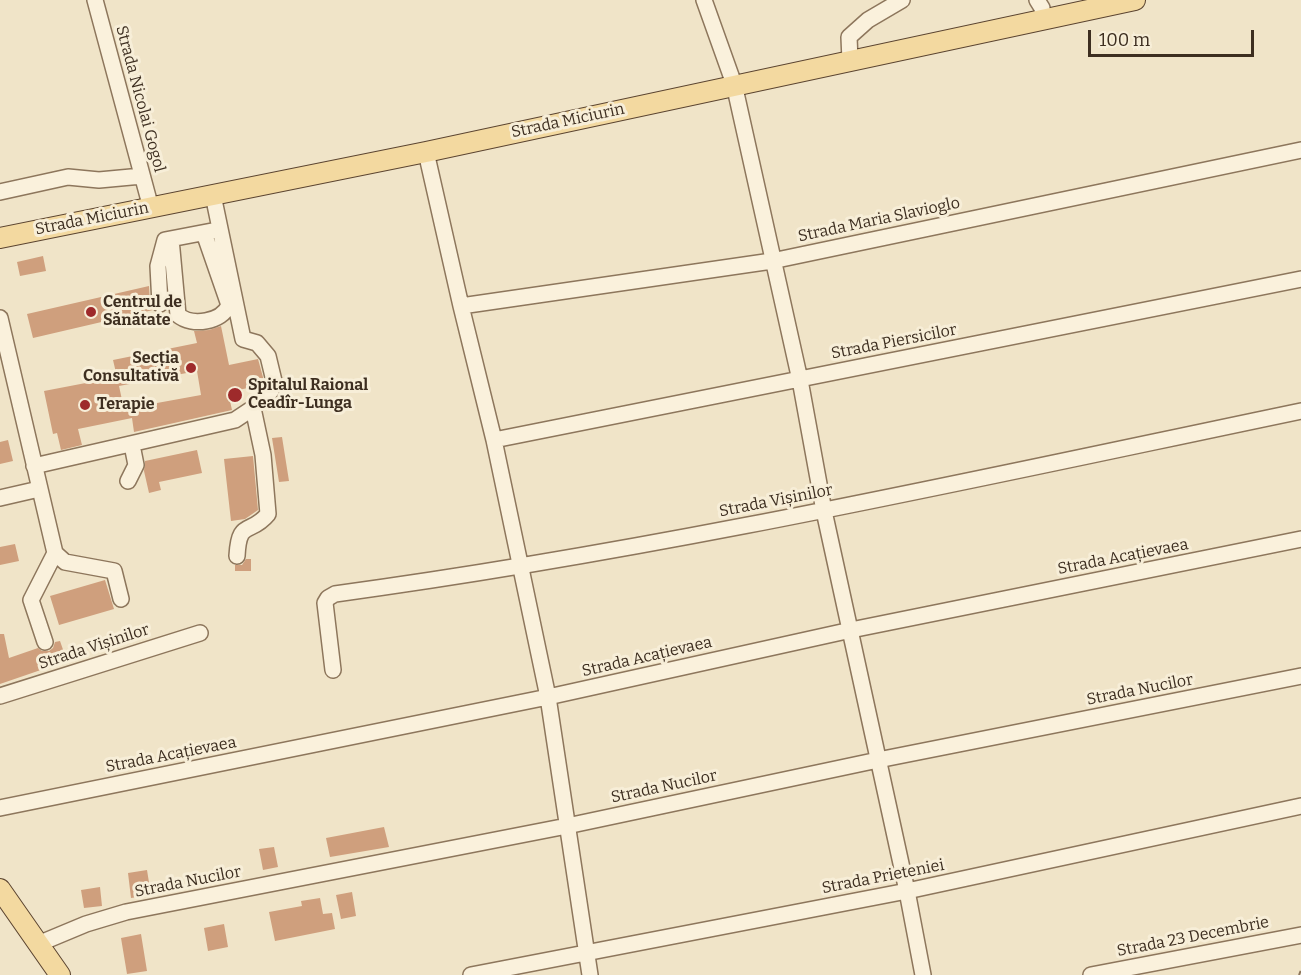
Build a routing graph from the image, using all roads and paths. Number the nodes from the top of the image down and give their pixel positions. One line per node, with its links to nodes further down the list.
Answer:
1 (94, 0): 11 (street, Strada Nicolai Gogol)
2 (704, 0): 8 (street)
3 (902, 0): 7 (street)
4 (1037, 0): 6 (street)
5 (1135, 0): 6 (main road, Strada Miciurin)
6 (1043, 21): 7 (main road, Strada Miciurin)
7 (850, 61): 8 (main road, Strada Miciurin)
8 (734, 84): 10 (main road, Strada Miciurin); 19 (street)
9 (1301, 150): 19 (street, Strada Maria Slavioglo)
10 (426, 152): 13 (main road, Strada Miciurin); 22 (street)
11 (142, 176): 12 (street); 14 (street, Strada Nicolai Gogol)
12 (0, 192)
13 (213, 195): 14 (main road, Strada Miciurin); 15 (street)
14 (151, 208): 17 (main road, Strada Miciurin)
15 (220, 229): 16 (street); 26 (street)
16 (204, 232): 18 (street); 18 (street)
17 (0, 238)
18 (171, 239): 21 (street)
19 (772, 261): 22 (street, Strada Maria Slavioglo); 25 (street)
20 (1301, 279): 25 (street, Strada Piersicilor)
21 (160, 303)
22 (460, 306): 28 (street)
23 (0, 318): 24 (street)
24 (5, 356): 30 (street)
25 (800, 380): 28 (street, Strada Piersicilor); 34 (street)
26 (253, 408): 29 (street); 37 (street)
27 (1301, 411): 34 (street, Strada Vișinilor)
28 (494, 440): 38 (street)
29 (132, 445): 30 (street); 31 (street)
30 (34, 466): 32 (street)
31 (128, 481)
32 (39, 489): 33 (street); 36 (street)
33 (0, 498)
34 (824, 511): 38 (street, Strada Vișinilor); 40 (street)
35 (1301, 539): 40 (street, Strada Acațievaea)
36 (55, 553): 39 (street); 42 (street)
37 (237, 556)
38 (520, 567): 43 (street, Strada Vișinilor); 46 (street)
39 (121, 599)
40 (850, 630): 46 (street, Strada Acațievaea); 47 (street)
41 (200, 633): 45 (street, Strada Vișinilor)
42 (45, 642)
43 (333, 670)
44 (1301, 676): 47 (street, Strada Nucilor)
45 (0, 696)
46 (548, 697): 49 (street, Strada Acațievaea); 50 (street)
47 (879, 760): 50 (street, Strada Nucilor); 52 (street)
48 (1301, 806): 52 (street, Strada Prieteniei)
49 (0, 808)
50 (567, 826): 54 (street, Strada Nucilor); 55 (street)
51 (0, 889): 54 (main road)
52 (907, 891): 55 (street, Strada Prieteniei); 60 (street)
53 (1301, 935): 61 (street, Strada 23 Decembrie)
54 (38, 944): 57 (main road)
55 (586, 953): 58 (street, Strada Prieteniei); 59 (street)
56 (1301, 970): 62 (path)
57 (60, 975)
58 (471, 975)
59 (590, 975)
60 (923, 975)
61 (1092, 975)
62 (1299, 975)

